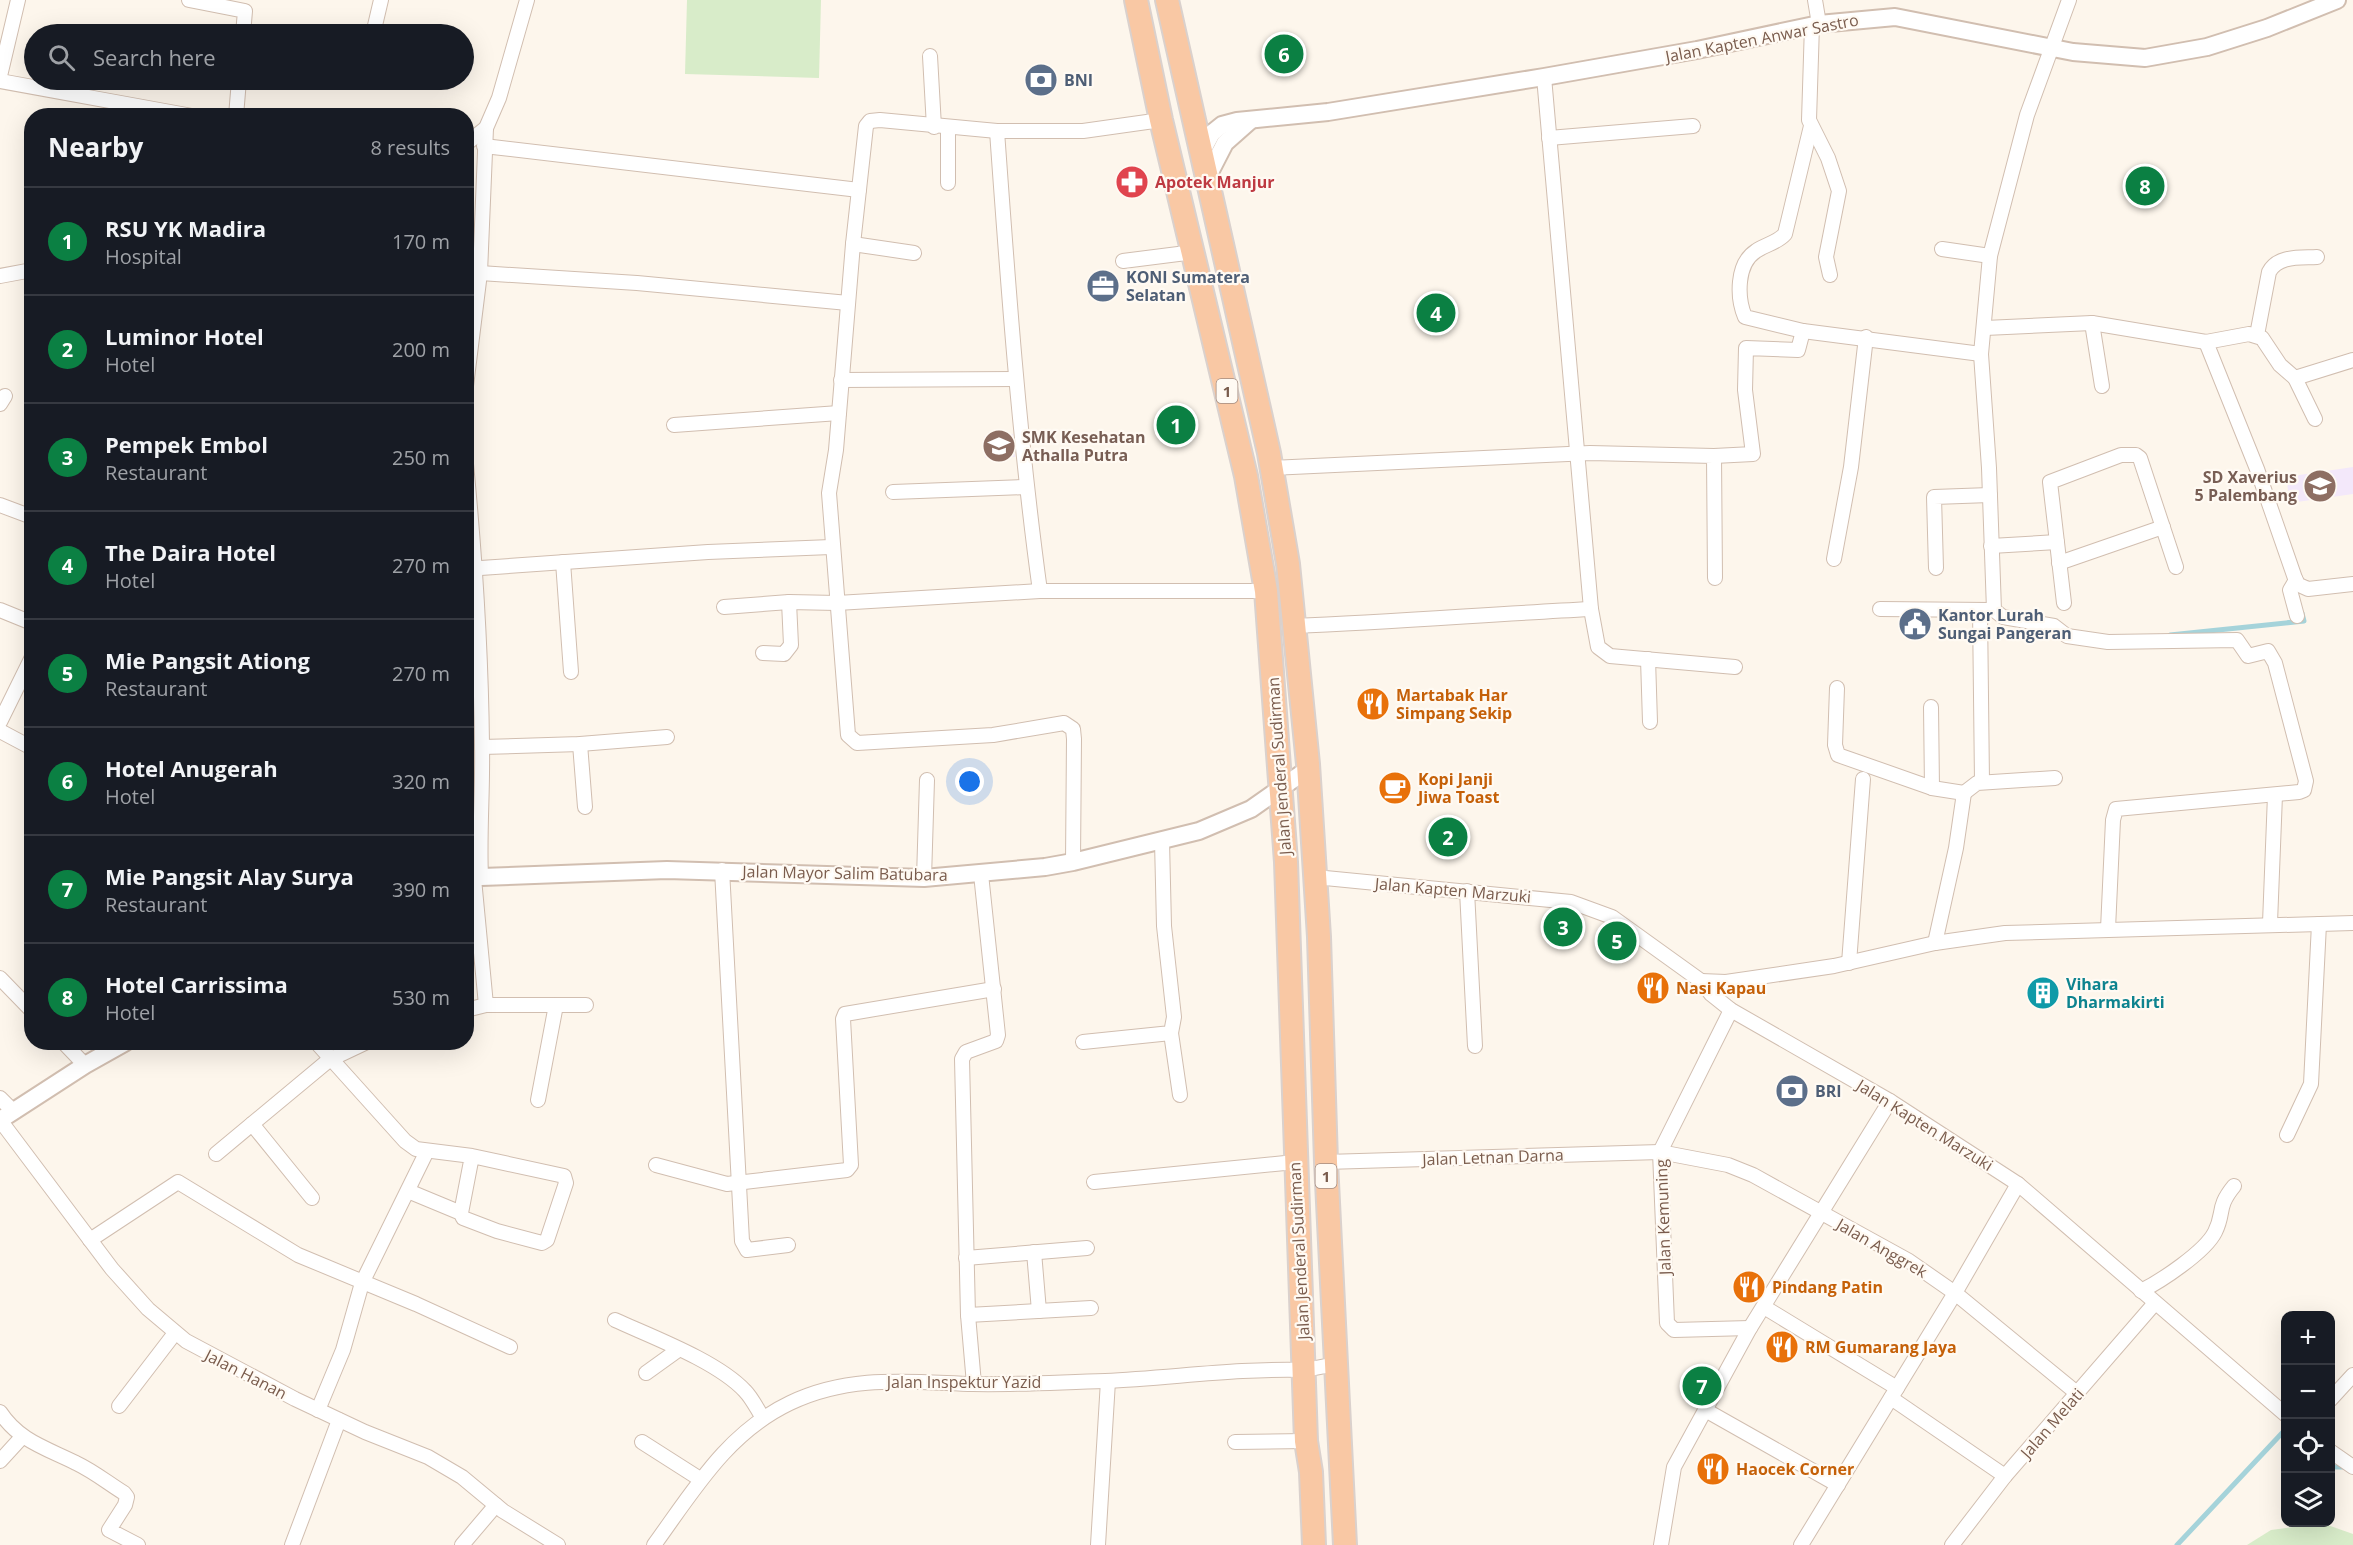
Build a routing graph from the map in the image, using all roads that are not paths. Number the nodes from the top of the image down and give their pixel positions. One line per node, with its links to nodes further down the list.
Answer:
1 (18, 0): 17 (street)
2 (189, 0): 10 (street)
3 (381, 0): 12 (street)
4 (527, 0): 28 (street)
5 (1136, 0): 23 (highway, Jalan Jenderal Sudirman / 1)
6 (1167, 0): 33 (highway, Jalan Jenderal Sudirman / 1)
7 (1815, 0): 13 (street)
8 (2069, 0): 14 (street)
9 (2337, 0): 14 (street, Jalan Kapten Anwar Sastro)
10 (248, 6): 11 (street)
11 (245, 24)
12 (375, 24)
13 (1815, 25): 14 (street, Jalan Kapten Anwar Sastro); 16 (street, Jalan Kapten Anwar Sastro); 26 (street)
14 (2050, 47): 42 (street)
15 (930, 56): 27 (street)
16 (1544, 77): 24 (street, Jalan Kapten Anwar Sastro); 31 (street)
17 (0, 78): 18 (street)
18 (24, 83)
19 (61, 90): 21 (street)
20 (238, 90): 22 (street)
21 (152, 108)
22 (237, 108)
23 (1161, 120): 29 (street); 34 (highway, Jalan Jenderal Sudirman / 1)
24 (1251, 120): 33 (street, Jalan Kapten Anwar Sastro); 35 (street)
25 (1692, 126): 31 (street)
26 (1811, 126): 47 (street); 53 (street)
27 (941, 127): 29 (street); 36 (street); 37 (street)
28 (486, 128): 30 (street); 32 (street)
29 (998, 131): 60 (street)
30 (474, 138)
31 (1550, 138): 66 (street)
32 (484, 146): 37 (street); 46 (street)
33 (1200, 155): 34 (highway); 35 (highway, Jalan Jenderal Sudirman / 1)
34 (1172, 161): 40 (highway, Jalan Jenderal Sudirman / 1)
35 (1206, 180): 68 (highway, Jalan Jenderal Sudirman / 1)
36 (948, 183)
37 (859, 190): 38 (street)
38 (853, 244): 41 (street); 49 (street)
39 (1942, 249): 42 (street)
40 (1194, 252): 44 (street); 88 (highway, Jalan Jenderal Sudirman / 1)
41 (914, 253)
42 (1990, 256): 52 (street)
43 (2317, 257): 54 (street)
44 (1123, 261)
45 (24, 272): 48 (street)
46 (480, 273): 49 (street); 50 (street)
47 (1830, 275)
48 (0, 276)
49 (848, 303): 61 (street)
50 (474, 321)
51 (2092, 322): 52 (street); 56 (street); 62 (street)
52 (1985, 328): 57 (street)
53 (1803, 331): 55 (street); 67 (street)
54 (2257, 335): 56 (street); 59 (street)
55 (1866, 337): 57 (street); 78 (street)
56 (2206, 342): 85 (street)
57 (1981, 354): 71 (street)
58 (2353, 360): 59 (street)
59 (2295, 378): 64 (street)
60 (1015, 379): 61 (street); 69 (street)
61 (841, 380): 63 (street)
62 (2102, 386)
63 (839, 413): 65 (street); 77 (street)
64 (2315, 419)
65 (674, 425)
66 (1578, 454): 67 (street); 68 (street); 93 (street)
67 (1714, 456): 84 (street)
68 (1271, 468): 100 (highway, Jalan Jenderal Sudirman / 1)
69 (1026, 487): 70 (street); 87 (street)
70 (893, 492)
71 (1990, 495): 76 (street); 82 (street)
72 (0, 505): 73 (street)
73 (24, 514)
74 (2163, 527): 75 (street); 80 (street); 81 (street)
75 (2057, 542): 76 (street); 80 (street)
76 (1991, 546): 96 (street)
77 (831, 547): 79 (street); 90 (street)
78 (1834, 559)
79 (563, 562): 83 (street); 104 (street)
80 (2059, 563): 91 (street)
81 (2176, 567)
82 (1936, 568)
83 (474, 569)
84 (1715, 578)
85 (2296, 580): 86 (street); 97 (street)
86 (2353, 584)
87 (1040, 591): 88 (street); 90 (street)
88 (1266, 591): 120 (highway, Jalan Jenderal Sudirman / 1)
89 (789, 602): 90 (street); 92 (street); 101 (street)
90 (837, 603): 126 (street)
91 (2064, 603)
92 (724, 607)
93 (1591, 609): 100 (street); 102 (street)
94 (1880, 609): 96 (street)
95 (0, 610): 99 (street)
96 (1987, 610): 119 (street); 123 (street)
97 (2296, 616)
98 (474, 618): 114 (street)
99 (24, 620)
100 (1295, 626): 115 (highway, Jalan Jenderal Sudirman / 1)
101 (763, 654)
102 (1648, 659): 103 (street); 109 (street)
103 (1735, 667)
104 (571, 672)
105 (24, 673): 108 (street)
106 (1837, 688): 121 (street)
107 (1931, 707): 121 (street)
108 (0, 722)
109 (1650, 722)
110 (0, 731): 112 (street)
111 (667, 737): 113 (street)
112 (24, 744)
113 (580, 744): 114 (street); 124 (street)
114 (482, 747): 131 (street)
115 (1308, 769): 120 (street, Jalan Mayor Salim Batubara); 129 (highway, Jalan Jenderal Sudirman / 1)
116 (1863, 778): 138 (street)
117 (2055, 778): 119 (street)
118 (927, 780): 130 (street)
119 (1982, 782): 122 (street)
120 (1280, 788): 125 (street, Jalan Mayor Salim Batubara); 168 (highway, Jalan Jenderal Sudirman / 1)
121 (1932, 788): 122 (street)
122 (1964, 793): 137 (street)
123 (2275, 795): 133 (street); 136 (street)
124 (585, 807)
125 (1162, 841): 126 (street, Jalan Mayor Salim Batubara); 148 (street)
126 (1073, 862): 128 (street, Jalan Mayor Salim Batubara)
127 (722, 870): 130 (street, Jalan Mayor Salim Batubara); 131 (street, Jalan Mayor Salim Batubara); 172 (street)
128 (981, 874): 130 (street, Jalan Mayor Salim Batubara); 141 (street)
129 (1315, 877): 132 (street, Jalan Kapten Marzuki); 169 (highway, Jalan Jenderal Sudirman / 1)
130 (924, 878)
131 (474, 879): 143 (street)
132 (1467, 891): 140 (street, Jalan Kapten Marzuki); 150 (street)
133 (2270, 923): 135 (street); 136 (street)
134 (2353, 923): 135 (street)
135 (2319, 924): 163 (street)
136 (2108, 929): 137 (street)
137 (1935, 943): 138 (street)
138 (1849, 963): 140 (street)
139 (0, 978): 142 (street)
140 (1701, 981): 147 (street, Jalan Kapten Marzuki)
141 (994, 989): 172 (street); 183 (street)
142 (24, 1003)
143 (486, 1005): 144 (street); 146 (street)
144 (556, 1005): 145 (street); 159 (street)
145 (586, 1005)
146 (474, 1008)
147 (1731, 1010): 160 (street, Jalan Kapten Marzuki); 165 (street, Jalan Kemuning)
148 (1171, 1033): 149 (street); 157 (street)
149 (1083, 1042)
150 (1475, 1046)
151 (71, 1050): 156 (street)
152 (112, 1050): 156 (street)
153 (321, 1050): 155 (street)
154 (350, 1050): 155 (street)
155 (328, 1060): 162 (street); 164 (street)
156 (85, 1065): 161 (street)
157 (1180, 1095)
158 (0, 1098): 161 (street, Jalan Hanan)
159 (538, 1100)
160 (1890, 1101): 173 (street, Jalan Kapten Marzuki); 178 (street)
161 (4, 1117): 179 (street, Jalan Hanan)
162 (252, 1124): 166 (street); 176 (street)
163 (2287, 1135)
164 (427, 1151): 167 (street); 175 (street)
165 (1660, 1152): 169 (street, Jalan Letnan Darna); 178 (street, Jalan Anggrek); 193 (street, Jalan Kemuning)
166 (216, 1154)
167 (472, 1156): 177 (street); 177 (street)
168 (1295, 1162): 169 (highway); 171 (street); 198 (highway, Jalan Jenderal Sudirman / 1)
169 (1326, 1162): 197 (highway, Jalan Jenderal Sudirman / 1)
170 (656, 1165): 172 (street)
171 (1094, 1182)
172 (738, 1183): 180 (street)
173 (2018, 1184): 185 (street, Jalan Kapten Marzuki); 186 (street)
174 (2234, 1186): 185 (street)
175 (408, 1191): 177 (street); 184 (street)
176 (312, 1198)
177 (461, 1213)
178 (1822, 1215): 186 (street, Jalan Anggrek); 188 (street)
179 (90, 1240): 184 (street); 194 (street, Jalan Hanan)
180 (788, 1245)
181 (1087, 1248): 182 (street)
182 (1034, 1252): 183 (street); 190 (street)
183 (966, 1258): 191 (street)
184 (362, 1282): 195 (street); 207 (street)
185 (2141, 1291): 187 (street, Jalan Kapten Marzuki)
186 (1955, 1293): 203 (street); 204 (street, Jalan Anggrek)
187 (2155, 1303): 204 (street, Jalan Melati); 209 (street, Jalan Kapten Marzuki)
188 (1764, 1307): 193 (street); 203 (street)
189 (1091, 1308): 190 (street)
190 (1040, 1311): 191 (street)
191 (968, 1315): 202 (street)
192 (615, 1320): 196 (street)
193 (1750, 1328): 208 (street)
194 (175, 1333): 206 (street); 207 (street, Jalan Hanan)
195 (510, 1347)
196 (678, 1350): 199 (street); 211 (street)
197 (1336, 1364): 198 (street, Jalan Inspektur Yazid); 231 (highway, Jalan Jenderal Sudirman / 1)
198 (1305, 1370): 201 (street, Jalan Inspektur Yazid); 214 (highway, Jalan Jenderal Sudirman / 1)
199 (646, 1374)
200 (2353, 1375): 205 (street)
201 (1108, 1381): 202 (street, Jalan Inspektur Yazid); 229 (street)
202 (974, 1384): 211 (street, Jalan Inspektur Yazid)
203 (1894, 1393): 220 (street); 222 (street)
204 (2078, 1394): 220 (street, Jalan Melati)
205 (2335, 1395)
206 (119, 1406)
207 (318, 1410): 212 (street, Jalan Hanan)
208 (1707, 1411): 222 (street); 232 (street)
209 (2281, 1411)
210 (0, 1412): 213 (street)
211 (763, 1418): 221 (street, Jalan Inspektur Yazid)
212 (339, 1420): 223 (street, Jalan Hanan); 225 (street)
213 (22, 1437): 218 (street); 224 (street)
214 (1306, 1441): 216 (street); 230 (highway, Jalan Jenderal Sudirman / 1)
215 (642, 1442): 221 (street)
216 (1235, 1442)
217 (2335, 1454): 219 (street)
218 (0, 1461)
219 (2349, 1464)
220 (2005, 1476): 234 (street, Jalan Melati)
221 (700, 1479): 228 (street, Jalan Inspektur Yazid)
222 (1838, 1485): 233 (street)
223 (496, 1505): 226 (street); 227 (street, Jalan Hanan)
224 (138, 1545)
225 (292, 1545)
226 (462, 1545)
227 (558, 1545)
228 (654, 1545)
229 (1098, 1545)
230 (1314, 1545)
231 (1345, 1545)
232 (1661, 1545)
233 (1801, 1545)
234 (1953, 1545)

